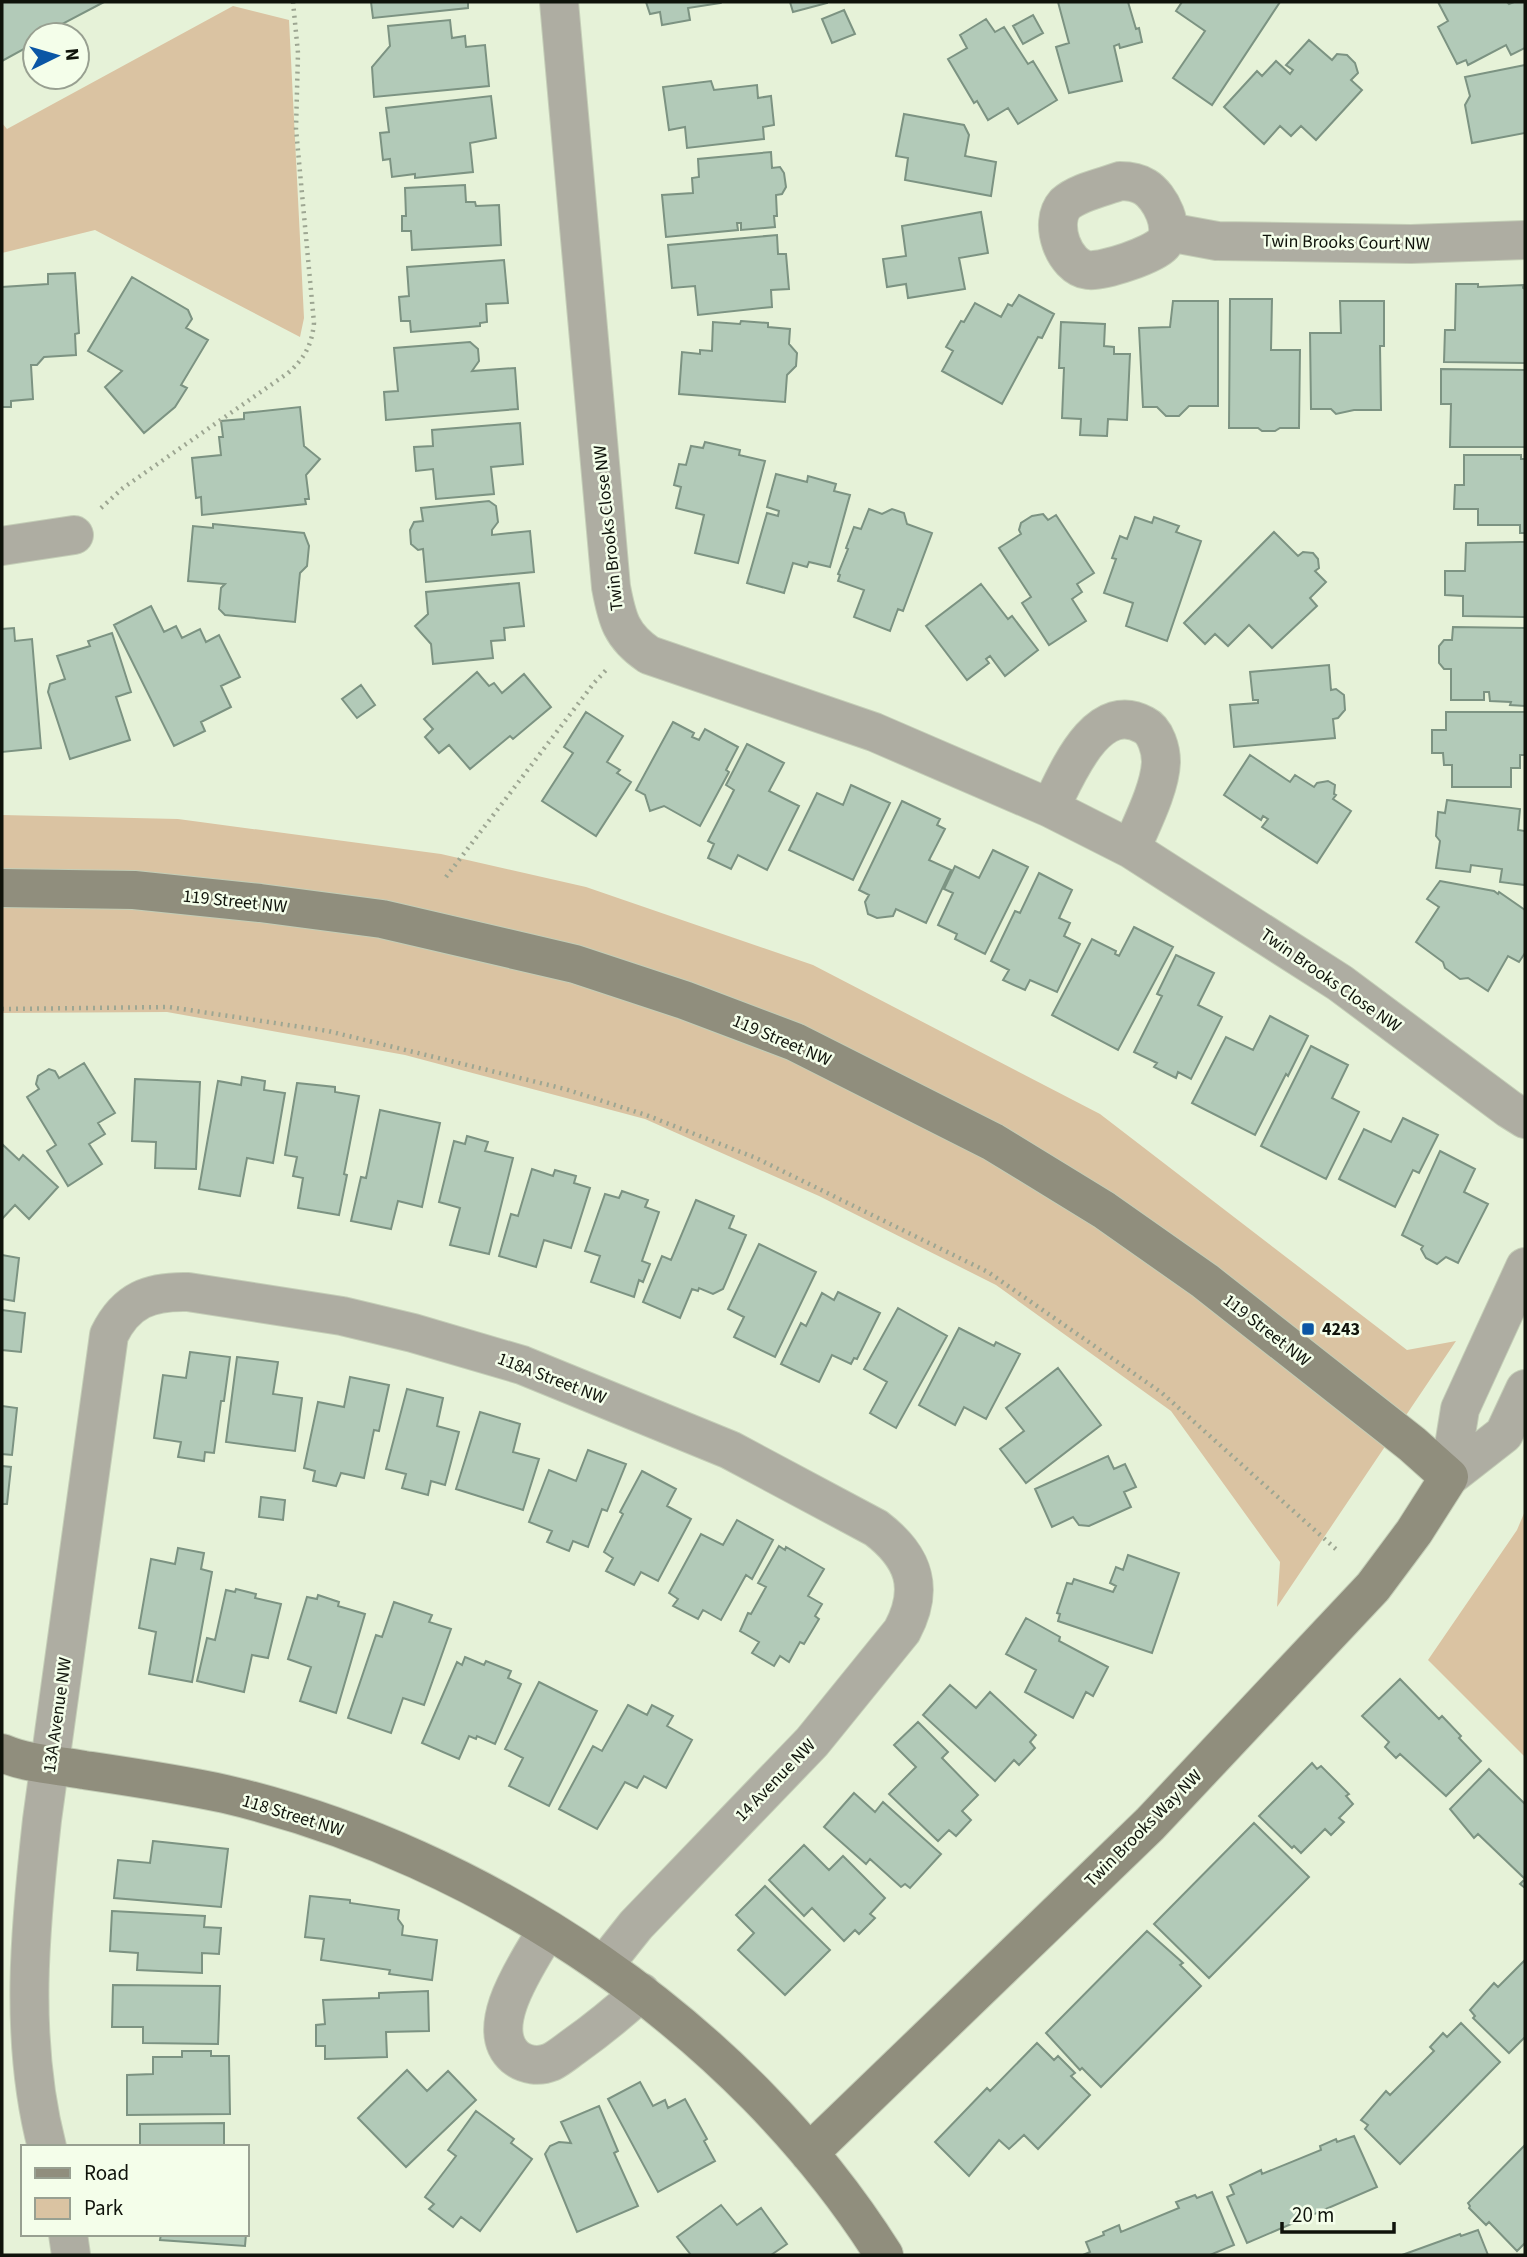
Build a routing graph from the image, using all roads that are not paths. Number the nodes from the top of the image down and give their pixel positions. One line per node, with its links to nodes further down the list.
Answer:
1 (559, 2): 6 (street, Twin Brooks Close NW)
2 (1168, 232): 3 (street, Twin Brooks Court NW)
3 (1525, 240)
4 (74, 535): 5 (street)
5 (2, 546)
6 (1050, 808): 7 (street, Twin Brooks Close NW); 7 (street)
7 (1131, 849): 9 (street, Twin Brooks Close NW)
8 (2, 888): 13 (street, 119 Street NW)
9 (1525, 1119)
10 (1525, 1267): 13 (street)
11 (142, 1298): 14 (street, 118A Street NW); 15 (street, 13A Avenue NW)
12 (1525, 1389): 13 (street)
13 (1449, 1477): 20 (street, Twin Brooks Way NW)
14 (914, 1578): 17 (street, 14 Avenue NW)
15 (18, 1762): 16 (street, 118 Street NW); 19 (street, 13A Avenue NW)
16 (547, 1930): 17 (street, 118 Street NW); 18 (street)
17 (605, 1964): 18 (street, 118 Street NW)
18 (641, 1992): 20 (street, 118 Street NW)
19 (47, 2145)
20 (809, 2153): 23 (street, 118 Street NW)
21 (68, 2236): 22 (street)
22 (71, 2255)
23 (884, 2255)

